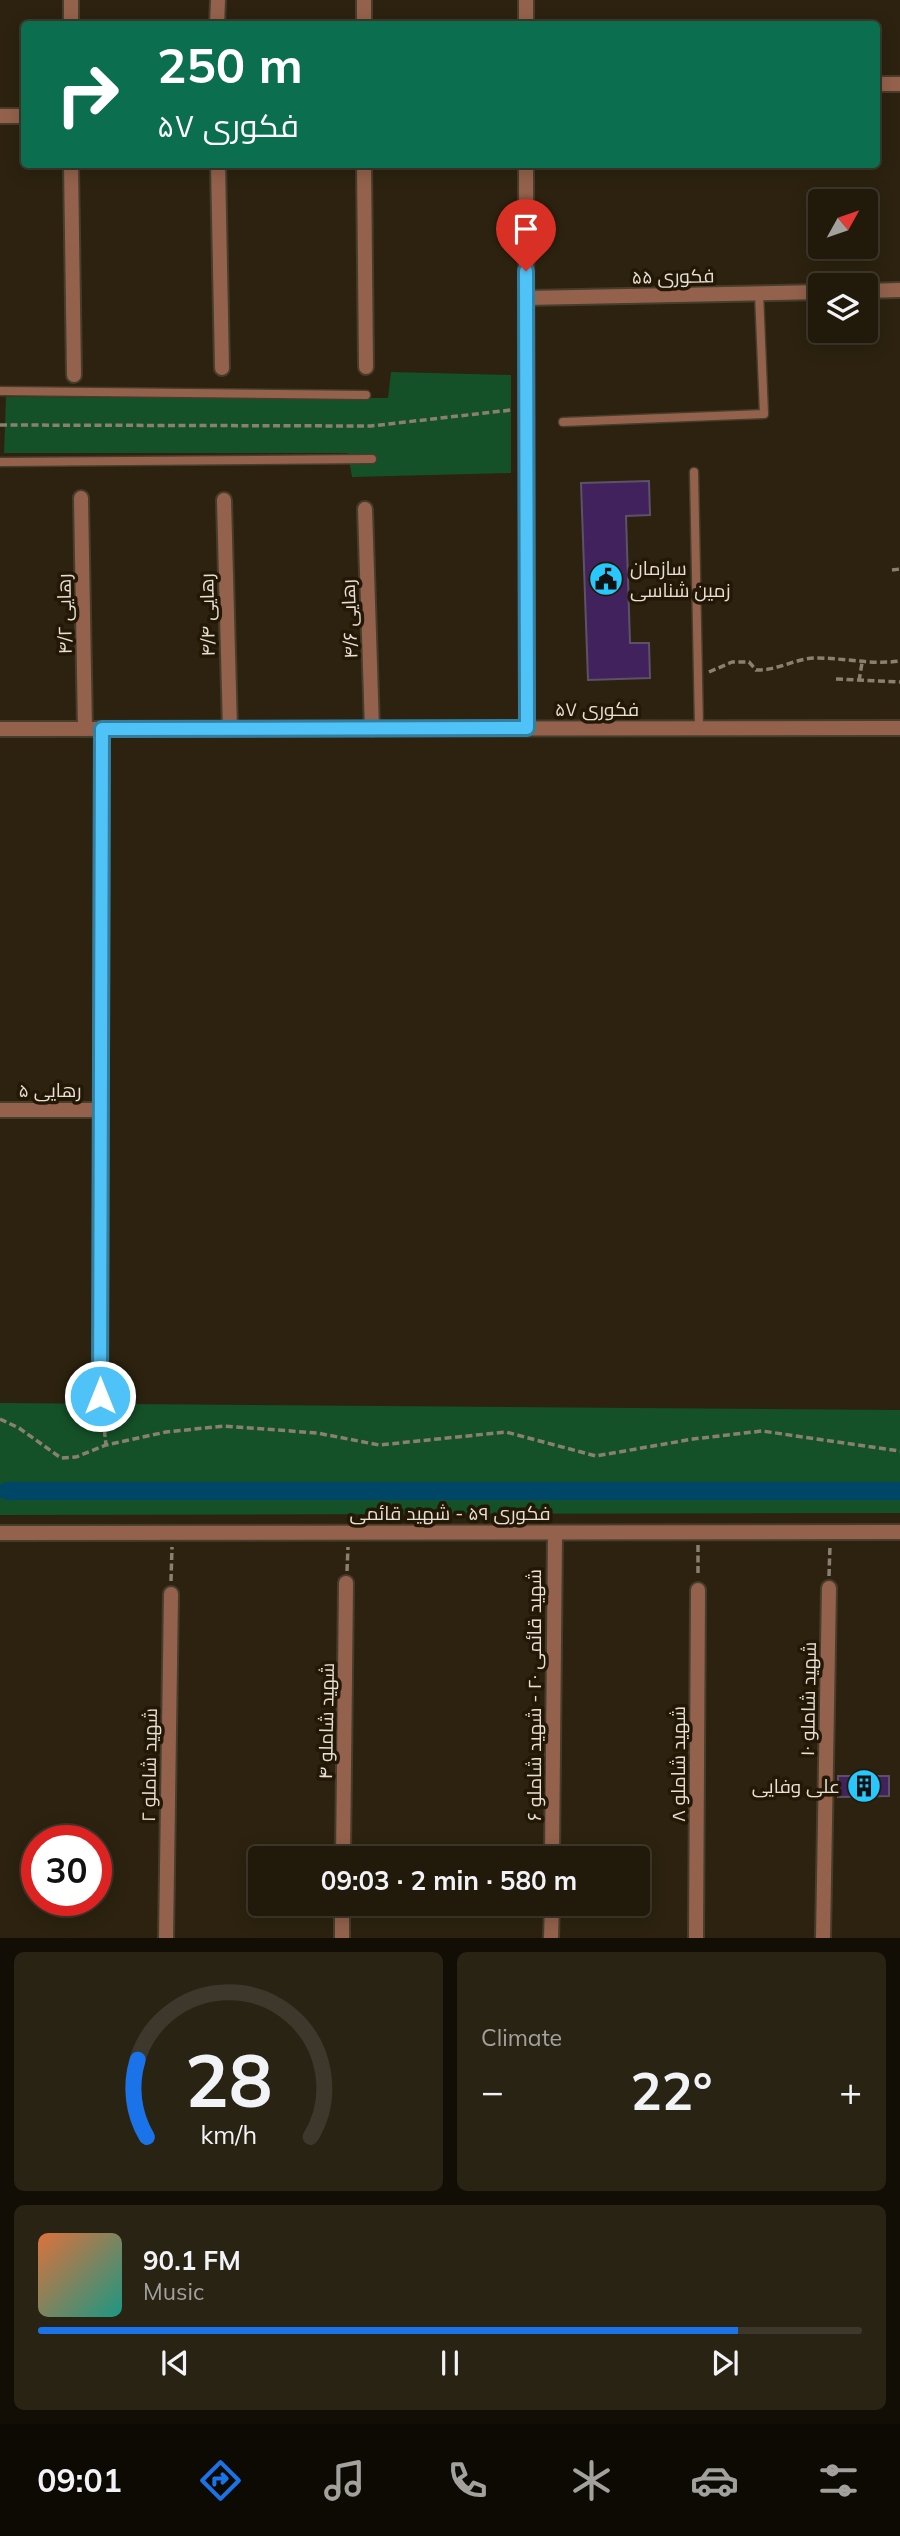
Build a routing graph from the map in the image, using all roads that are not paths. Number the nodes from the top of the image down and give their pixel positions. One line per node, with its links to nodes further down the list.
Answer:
1 (71, 0): 5 (street)
2 (218, 0): 6 (street)
3 (364, 0): 7 (street)
4 (526, 0): 8 (street)
5 (71, 21)
6 (217, 21)
7 (364, 21)
8 (526, 21)
9 (900, 83): 10 (street)
10 (880, 84)
11 (0, 116): 12 (street)
12 (21, 116)
13 (71, 168): 24 (street)
14 (218, 168): 23 (street)
15 (364, 168): 22 (street)
16 (526, 168): 21 (street)
17 (900, 290): 18 (street)
18 (878, 291)
19 (808, 292): 20 (street, فکوری ۵۵)
20 (759, 293): 21 (street, فکوری ۵۵); 27 (lane)
21 (526, 298): 34 (street)
22 (366, 367)
23 (222, 368)
24 (74, 375)
25 (0, 391): 26 (lane)
26 (366, 395)
27 (563, 422)
28 (372, 459): 29 (lane)
29 (0, 462)
30 (694, 472): 35 (lane)
31 (81, 498): 38 (street, رهایی ۴/۲)
32 (224, 500): 40 (street, رهایی ۴/۴)
33 (365, 509): 41 (street, رهایی ۴/۶)
34 (527, 728): 35 (street, فکوری ۵۷); 41 (street, فکوری ۵۷)
35 (699, 728): 36 (street, فکوری ۵۷)
36 (900, 728)
37 (0, 729): 38 (street, فکوری ۵۷)
38 (85, 729): 39 (street, فکوری ۵۷)
39 (102, 729): 40 (street, فکوری ۵۷); 43 (street)
40 (230, 729): 41 (street, فکوری ۵۷)
41 (372, 729)
42 (0, 1110): 43 (street, رهایی ۵)
43 (101, 1110): 44 (street)
44 (100, 1396)
45 (555, 1532): 46 (street, فکوری ۵۹ - شهید قائمی); 47 (street, فکوری ۵۹ - شهید قائمی); 53 (street, شهید قائمی ۲۰ - شهید شاملو ۶)
46 (900, 1532)
47 (0, 1533)
48 (346, 1583): 52 (street, شهید شاملو ۴)
49 (829, 1588): 60 (street, شهید شاملو ۱۰)
50 (698, 1590): 59 (street, شهید شاملو ۸)
51 (171, 1594): 56 (street, شهید شاملو ۲)
52 (343, 1846)
53 (552, 1846)
54 (342, 1916): 57 (street)
55 (552, 1916): 58 (street)
56 (166, 1937)
57 (342, 1937)
58 (551, 1937)
59 (696, 1937)
60 (823, 1937)

